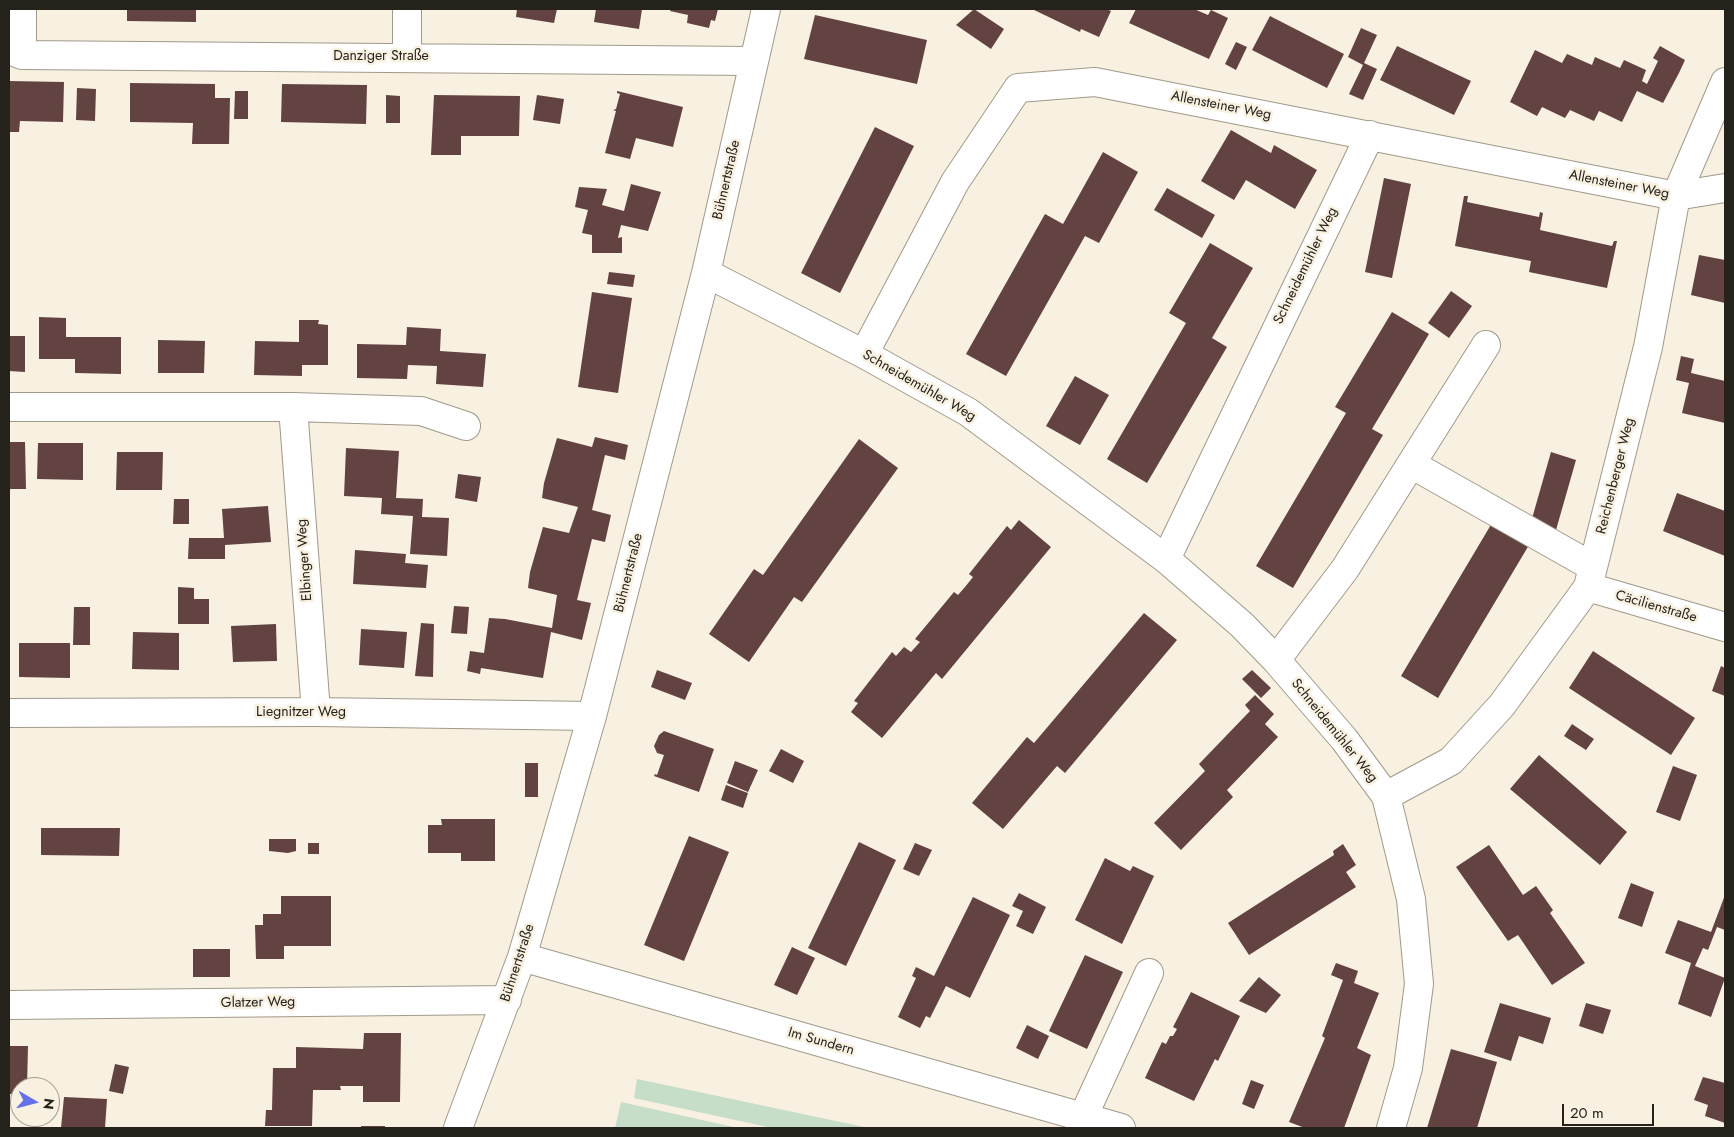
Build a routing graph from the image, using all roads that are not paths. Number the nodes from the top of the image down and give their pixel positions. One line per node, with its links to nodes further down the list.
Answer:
1 (22, 9): 4 (street)
2 (407, 9): 5 (street)
3 (766, 9): 6 (street, Bühnertstraße)
4 (15, 53): 5 (street, Danziger Straße)
5 (407, 57): 6 (street, Danziger Straße)
6 (753, 61): 11 (street, Bühnertstraße)
7 (1725, 82): 10 (street, Reichenberger Weg)
8 (1370, 135): 10 (street, Allensteiner Weg); 13 (street, Allensteiner Weg); 18 (street, Schneidemühler Weg)
9 (1725, 188): 10 (street, Allensteiner Weg)
10 (1676, 196): 19 (street, Reichenberger Weg)
11 (706, 273): 13 (street, Schneidemühler Weg); 24 (street, Bühnertstraße)
12 (1486, 344): 17 (street)
13 (864, 354): 18 (street, Schneidemühler Weg)
14 (9, 406): 15 (street)
15 (293, 407): 16 (street); 22 (street, Elbinger Weg)
16 (466, 426)
17 (1411, 464): 19 (street, Cäcilienstraße); 21 (street)
18 (1166, 559): 21 (street, Schneidemühler Weg)
19 (1590, 577): 20 (street, Cäcilienstraße); 25 (street, Reichenberger Weg)
20 (1725, 628)
21 (1276, 660): 25 (street, Schneidemühler Weg)
22 (316, 712): 23 (street, Liegnitzer Weg); 24 (street, Liegnitzer Weg)
23 (9, 713)
24 (592, 716): 26 (street, Bühnertstraße)
25 (1386, 796): 33 (street, Schneidemühler Weg)
26 (522, 957): 28 (street, Bühnertstraße); 30 (street, Im Sundern)
27 (1149, 973): 30 (street)
28 (507, 1000): 29 (street, Glatzer Weg); 31 (street, Bühnertstraße)
29 (9, 1005)
30 (1083, 1117): 32 (street, Im Sundern)
31 (458, 1128)
32 (1121, 1128)
33 (1391, 1128)

